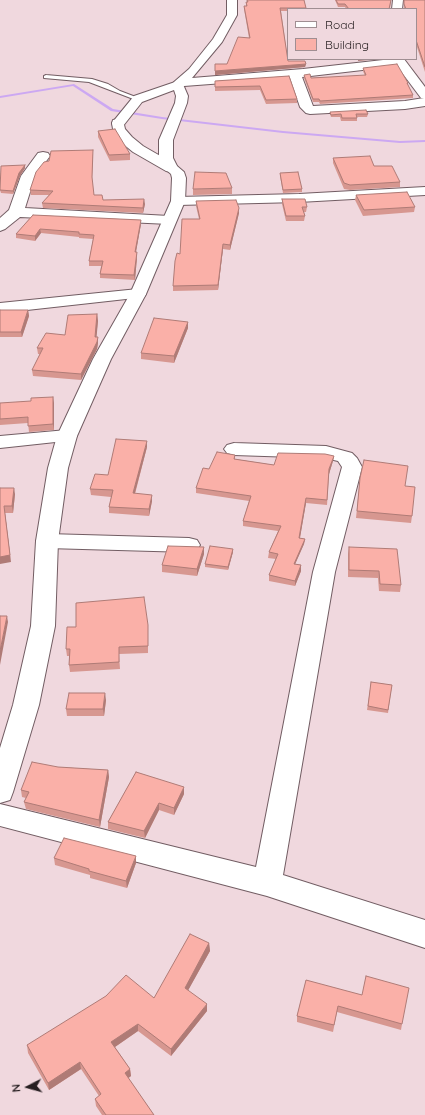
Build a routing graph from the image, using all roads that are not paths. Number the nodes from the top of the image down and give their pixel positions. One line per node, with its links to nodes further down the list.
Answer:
1 (232, 0): 5 (street)
2 (399, 61): 3 (street); 6 (street)
3 (295, 74): 5 (street); 8 (street)
4 (46, 77): 7 (lane)
5 (179, 84): 7 (street); 10 (street)
6 (425, 95)
7 (136, 102): 10 (street)
8 (425, 102)
9 (43, 156): 13 (street)
10 (171, 168): 12 (street)
11 (425, 191): 12 (street)
12 (178, 201): 14 (street)
13 (16, 212): 14 (street); 15 (street)
14 (168, 220): 16 (street)
15 (0, 226)
16 (138, 294): 17 (street); 18 (street)
17 (0, 308)
18 (67, 436): 19 (street); 21 (street)
19 (0, 442)
20 (234, 449): 25 (street)
21 (47, 541): 22 (street); 23 (street)
22 (189, 545)
23 (0, 792)
24 (0, 815): 25 (street)
25 (267, 883): 26 (street)
26 (425, 934)

